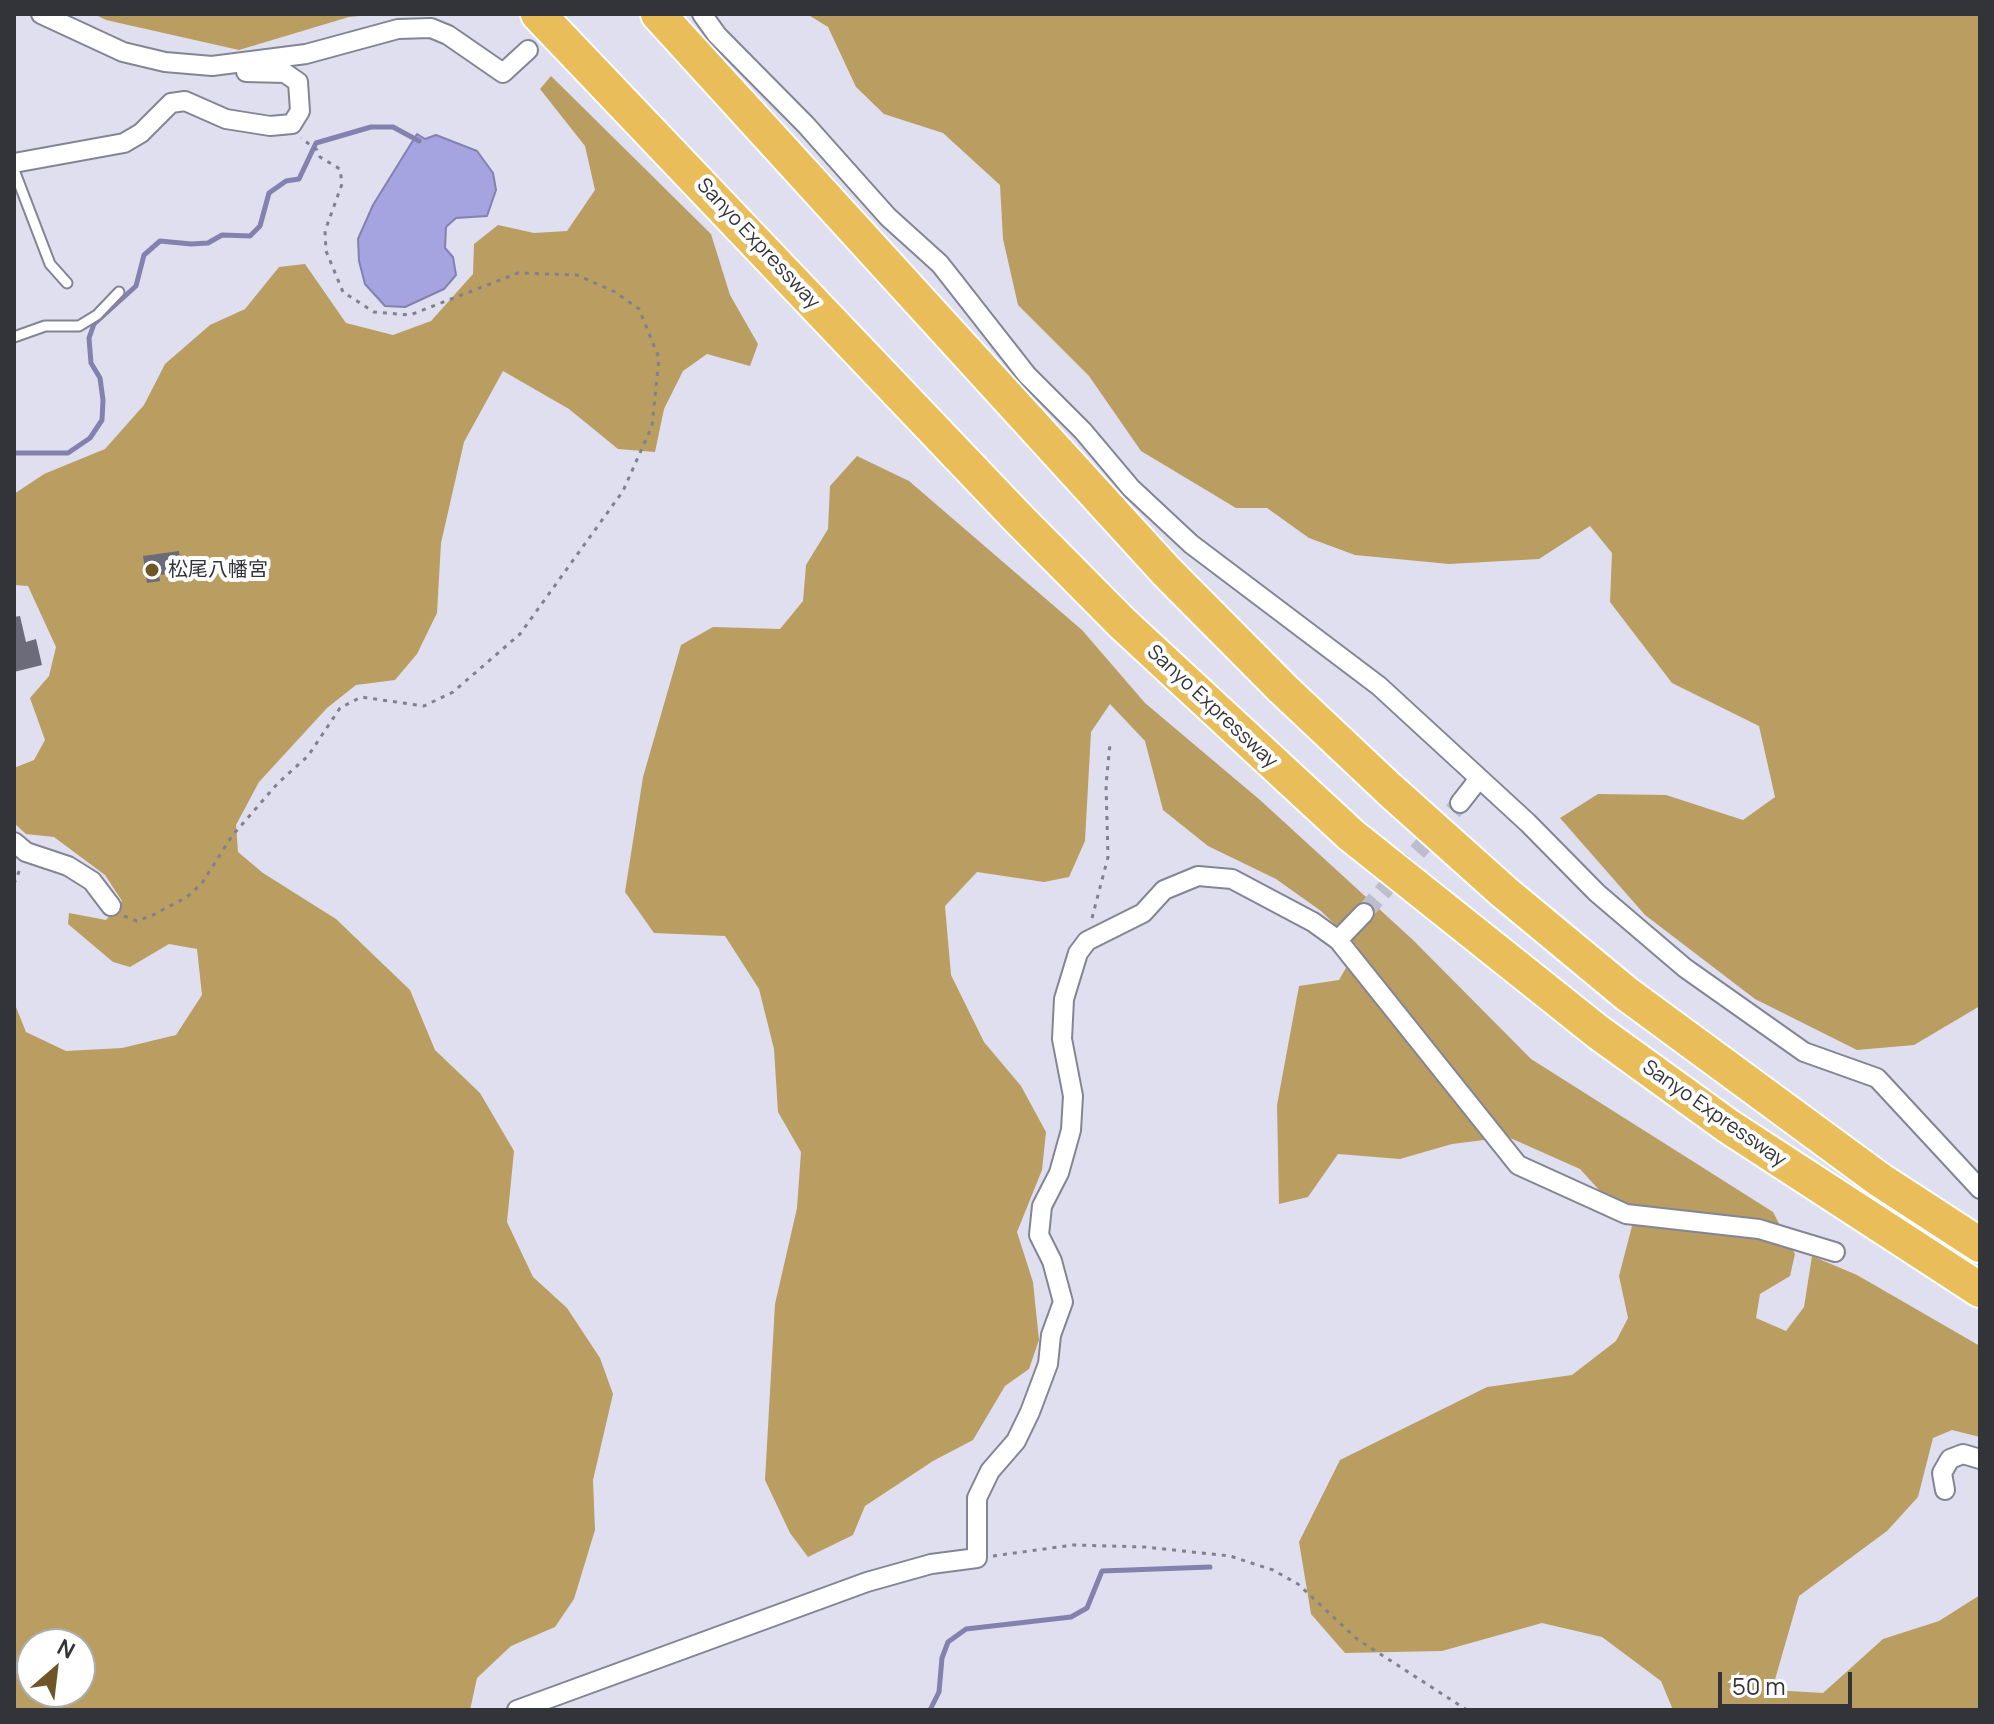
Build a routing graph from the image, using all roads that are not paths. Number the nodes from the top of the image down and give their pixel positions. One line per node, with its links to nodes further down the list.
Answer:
1 (41, 14): 6 (street)
2 (538, 14): 21 (highway, Sanyo Expressway)
3 (658, 14): 19 (highway)
4 (702, 14): 12 (street)
5 (528, 50): 6 (street)
6 (212, 66): 7 (street)
7 (14, 163)
8 (14, 170): 9 (lane)
9 (67, 283)
10 (119, 292): 11 (lane)
11 (14, 337)
12 (1478, 780): 13 (street); 18 (street)
13 (1460, 803)
14 (14, 842): 15 (street)
15 (111, 906)
16 (1364, 913): 17 (street)
17 (1338, 940): 20 (street); 24 (street)
18 (1980, 1189)
19 (1980, 1245)
20 (1835, 1252)
21 (1980, 1290)
22 (1980, 1459): 23 (street)
23 (1945, 1490)
24 (517, 1710)

